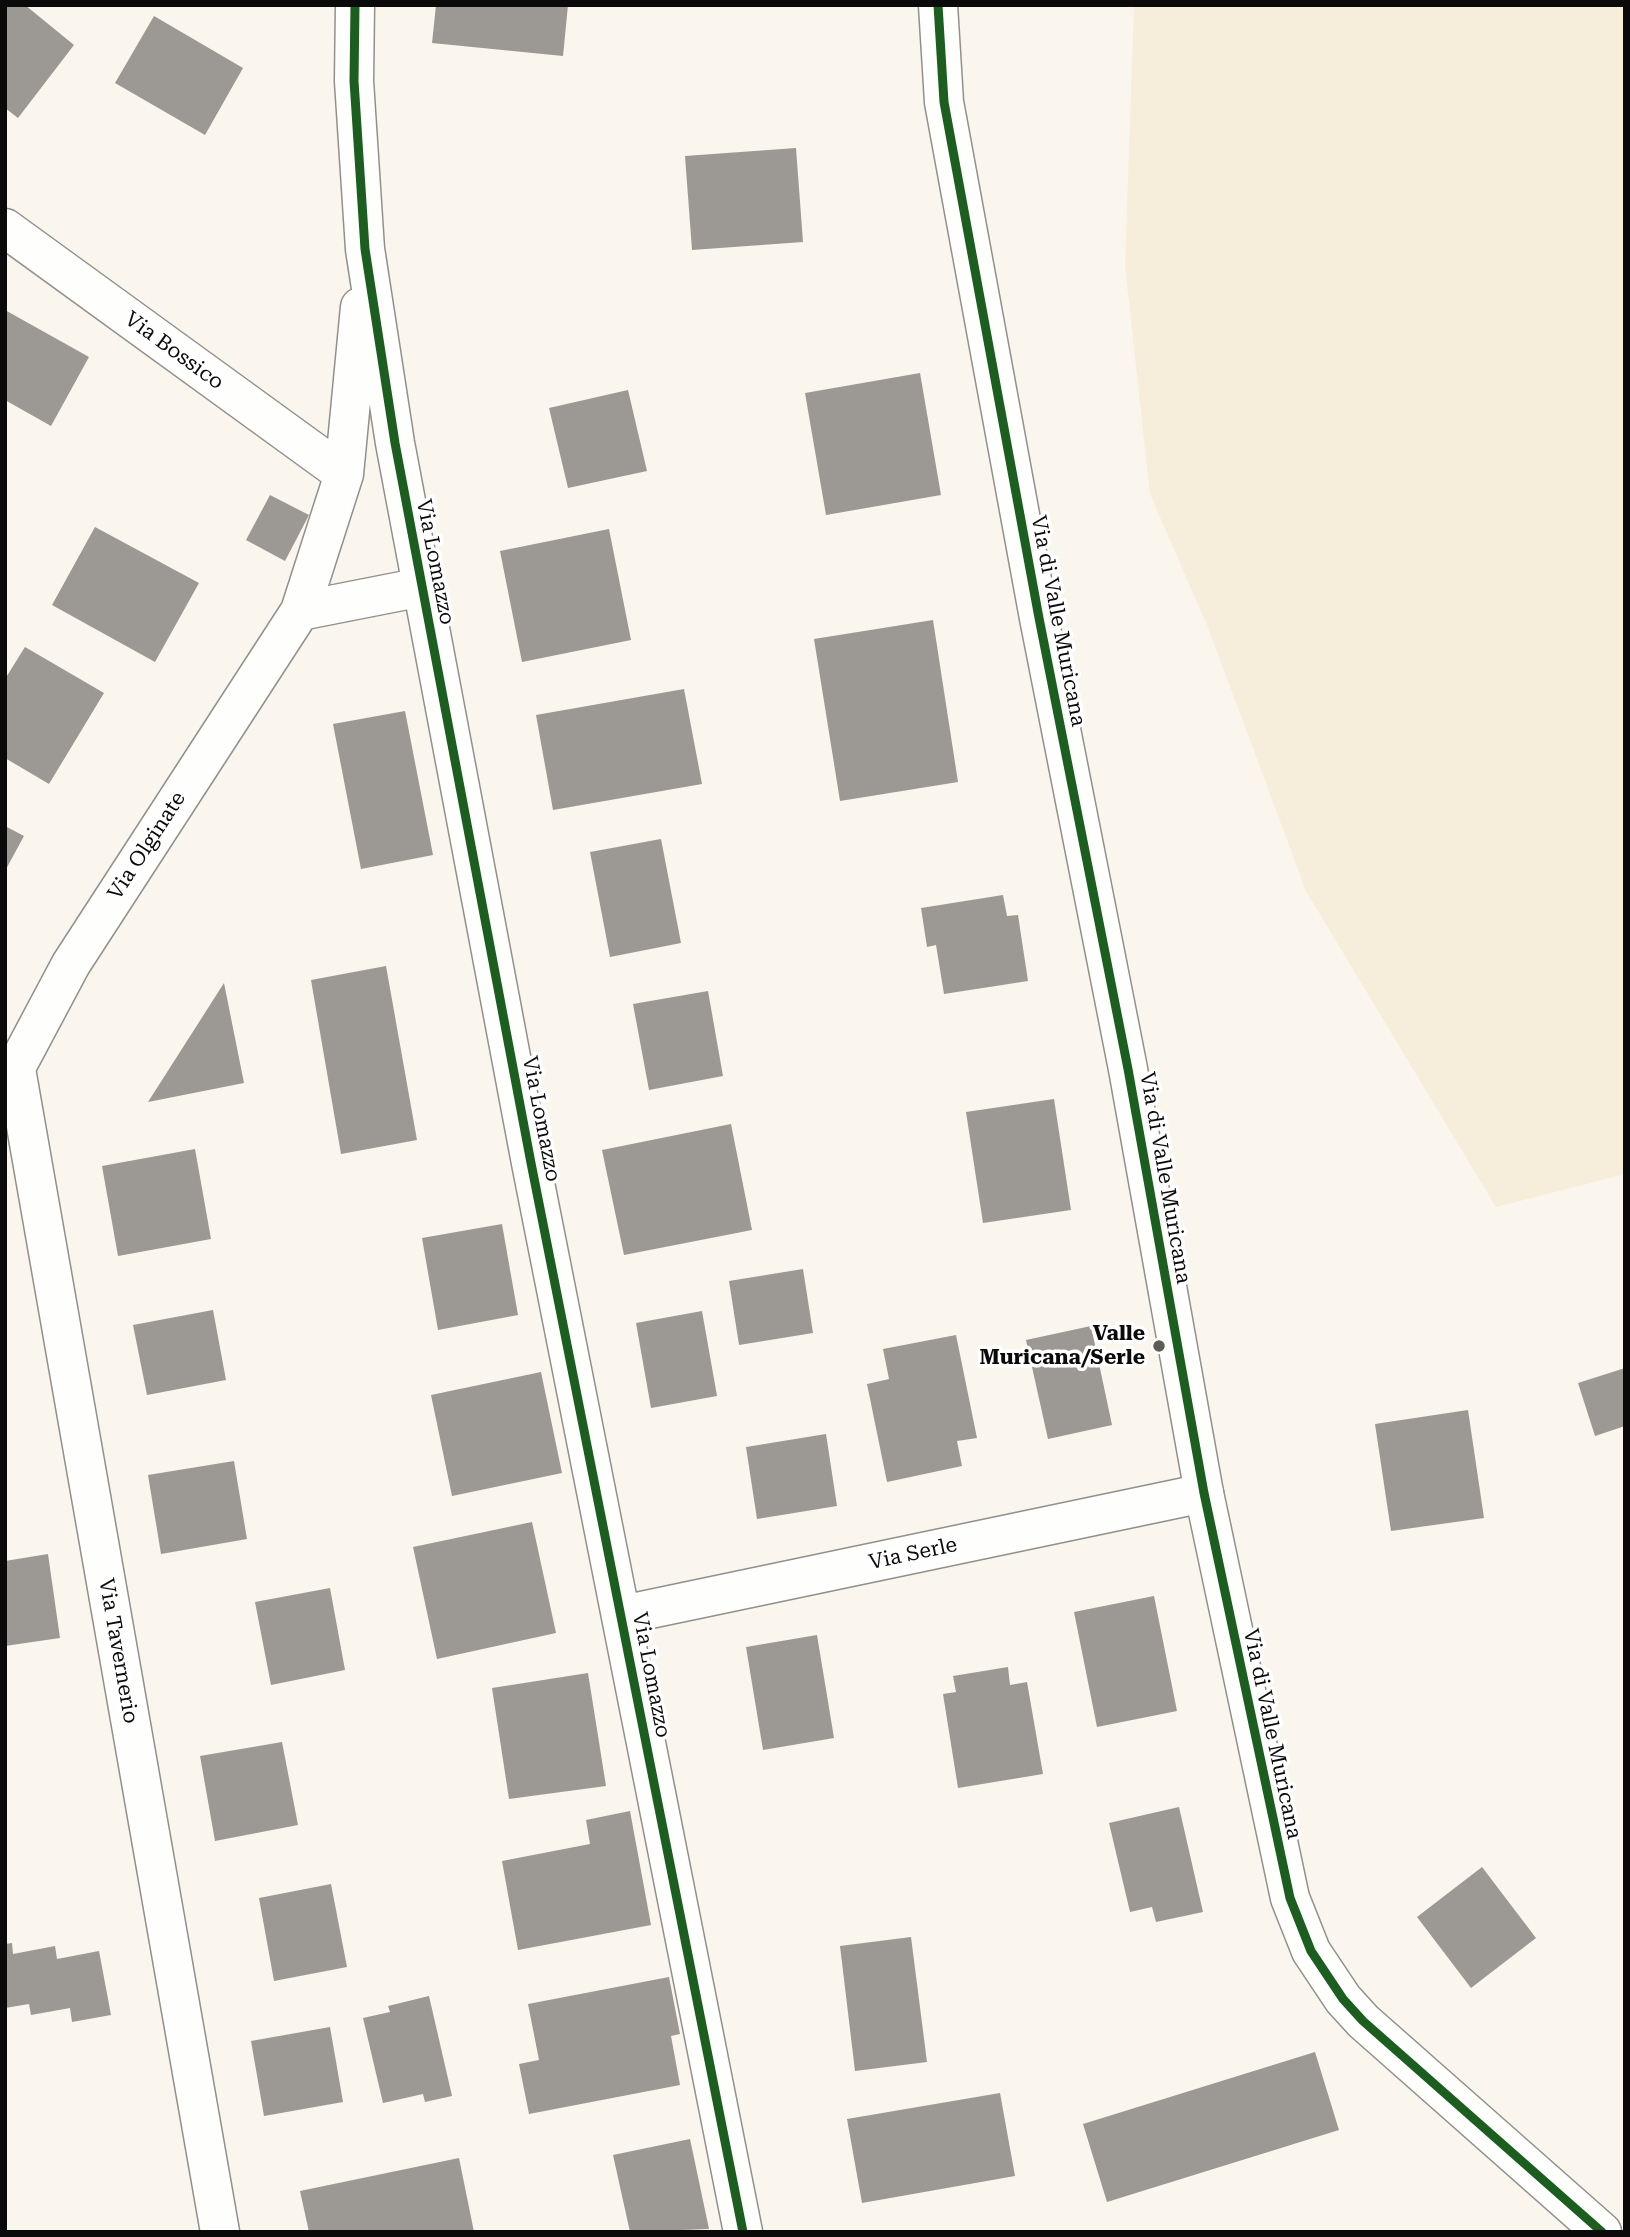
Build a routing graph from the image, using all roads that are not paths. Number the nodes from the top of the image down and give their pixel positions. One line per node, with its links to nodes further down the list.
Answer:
1 (355, 5): 4 (street, Via Lomazzo)
2 (938, 5): 9 (street, Via di Valle Muricana)
3 (5, 228): 5 (street, Via Bossico)
4 (365, 249): 5 (street, Via Olginate); 6 (street, Via Lomazzo)
5 (344, 474): 7 (street, Via Olginate)
6 (422, 587): 7 (street); 10 (street, Via Lomazzo)
7 (300, 611): 8 (street, Via Olginate)
8 (11, 1079): 11 (street, Via Tavernerio)
9 (1204, 1493): 10 (street, Via Serle); 13 (street, Via di Valle Muricana)
10 (622, 1615): 12 (street, Via Lomazzo)
11 (220, 2232)
12 (744, 2232)
13 (1602, 2232)

